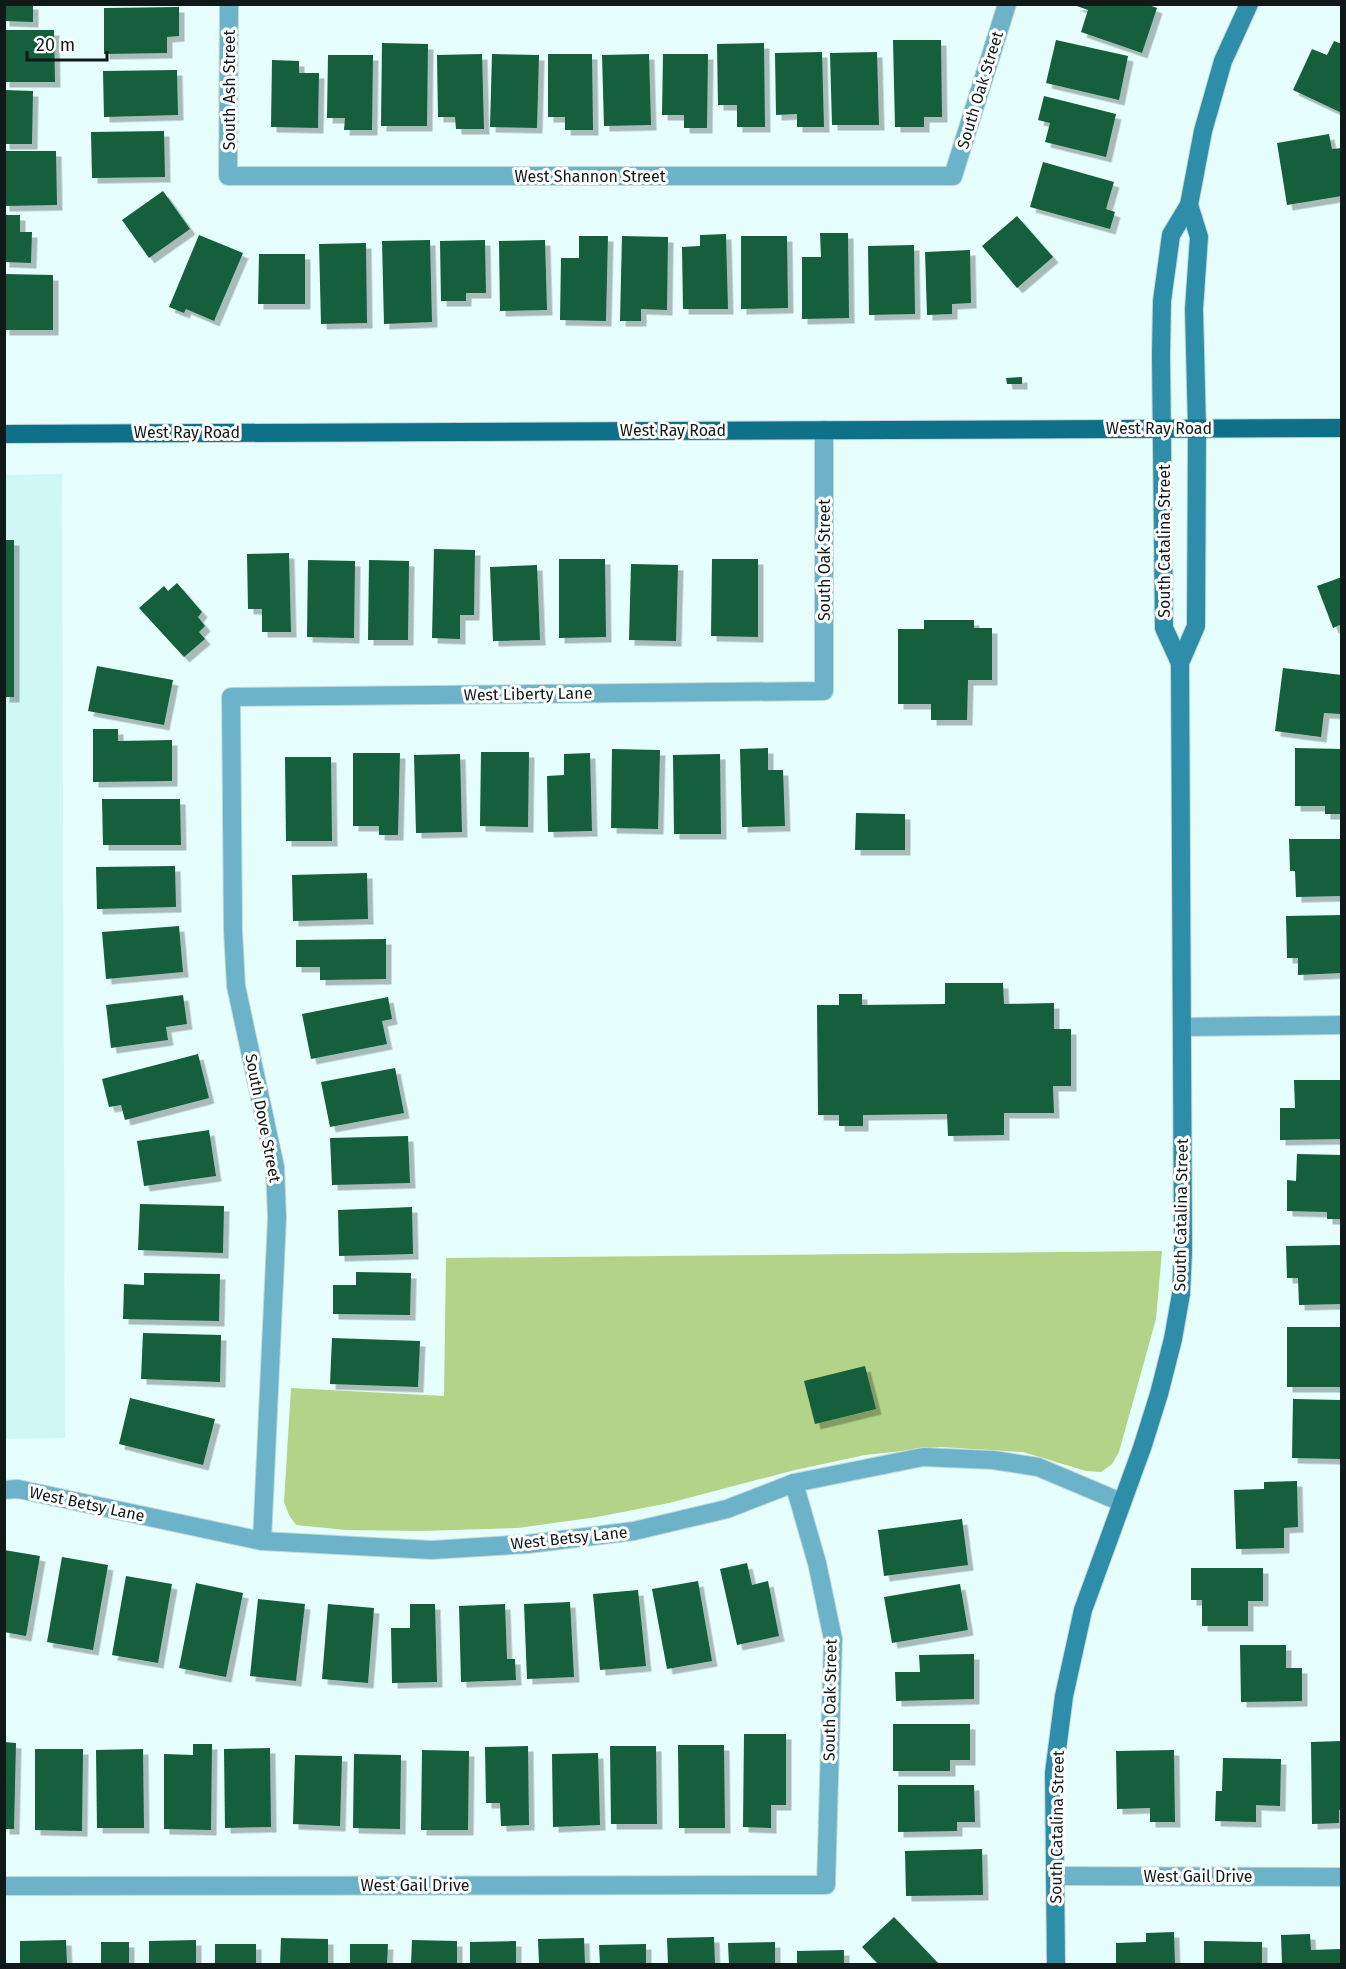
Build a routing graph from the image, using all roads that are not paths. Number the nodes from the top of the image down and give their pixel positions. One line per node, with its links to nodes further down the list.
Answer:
1 (229, 4): 4 (street, South Ash Street)
2 (1007, 4): 5 (street, South Oak Street)
3 (1249, 4): 6 (street, South Catalina Street)
4 (228, 176): 5 (street, West Shannon Street)
5 (953, 176)
6 (1189, 205): 7 (street, South Catalina Street); 9 (street, South Catalina Street)
7 (1163, 428): 9 (main road, West Ray Road); 10 (main road, West Ray Road); 12 (street, South Catalina Street)
8 (1341, 428): 9 (main road, West Ray Road)
9 (1197, 429): 12 (street, South Catalina Street)
10 (824, 430): 11 (main road, West Ray Road); 13 (street, South Oak Street)
11 (4, 434)
12 (1180, 663): 16 (street, South Catalina Street)
13 (824, 691): 14 (street, West Liberty Lane)
14 (231, 697): 20 (street, South Dove Street)
15 (1341, 1025): 16 (street)
16 (1182, 1027): 19 (street, South Catalina Street)
17 (794, 1483): 19 (street, West Betsy Lane); 20 (street, West Betsy Lane); 23 (street, South Oak Street)
18 (4, 1490): 20 (street, West Betsy Lane)
19 (1121, 1502): 21 (street, South Catalina Street)
20 (262, 1540)
21 (1055, 1876): 22 (street, West Gail Drive); 25 (street, South Catalina Street)
22 (1341, 1877)
23 (826, 1885): 24 (street, West Gail Drive)
24 (4, 1886)
25 (1056, 1965)

